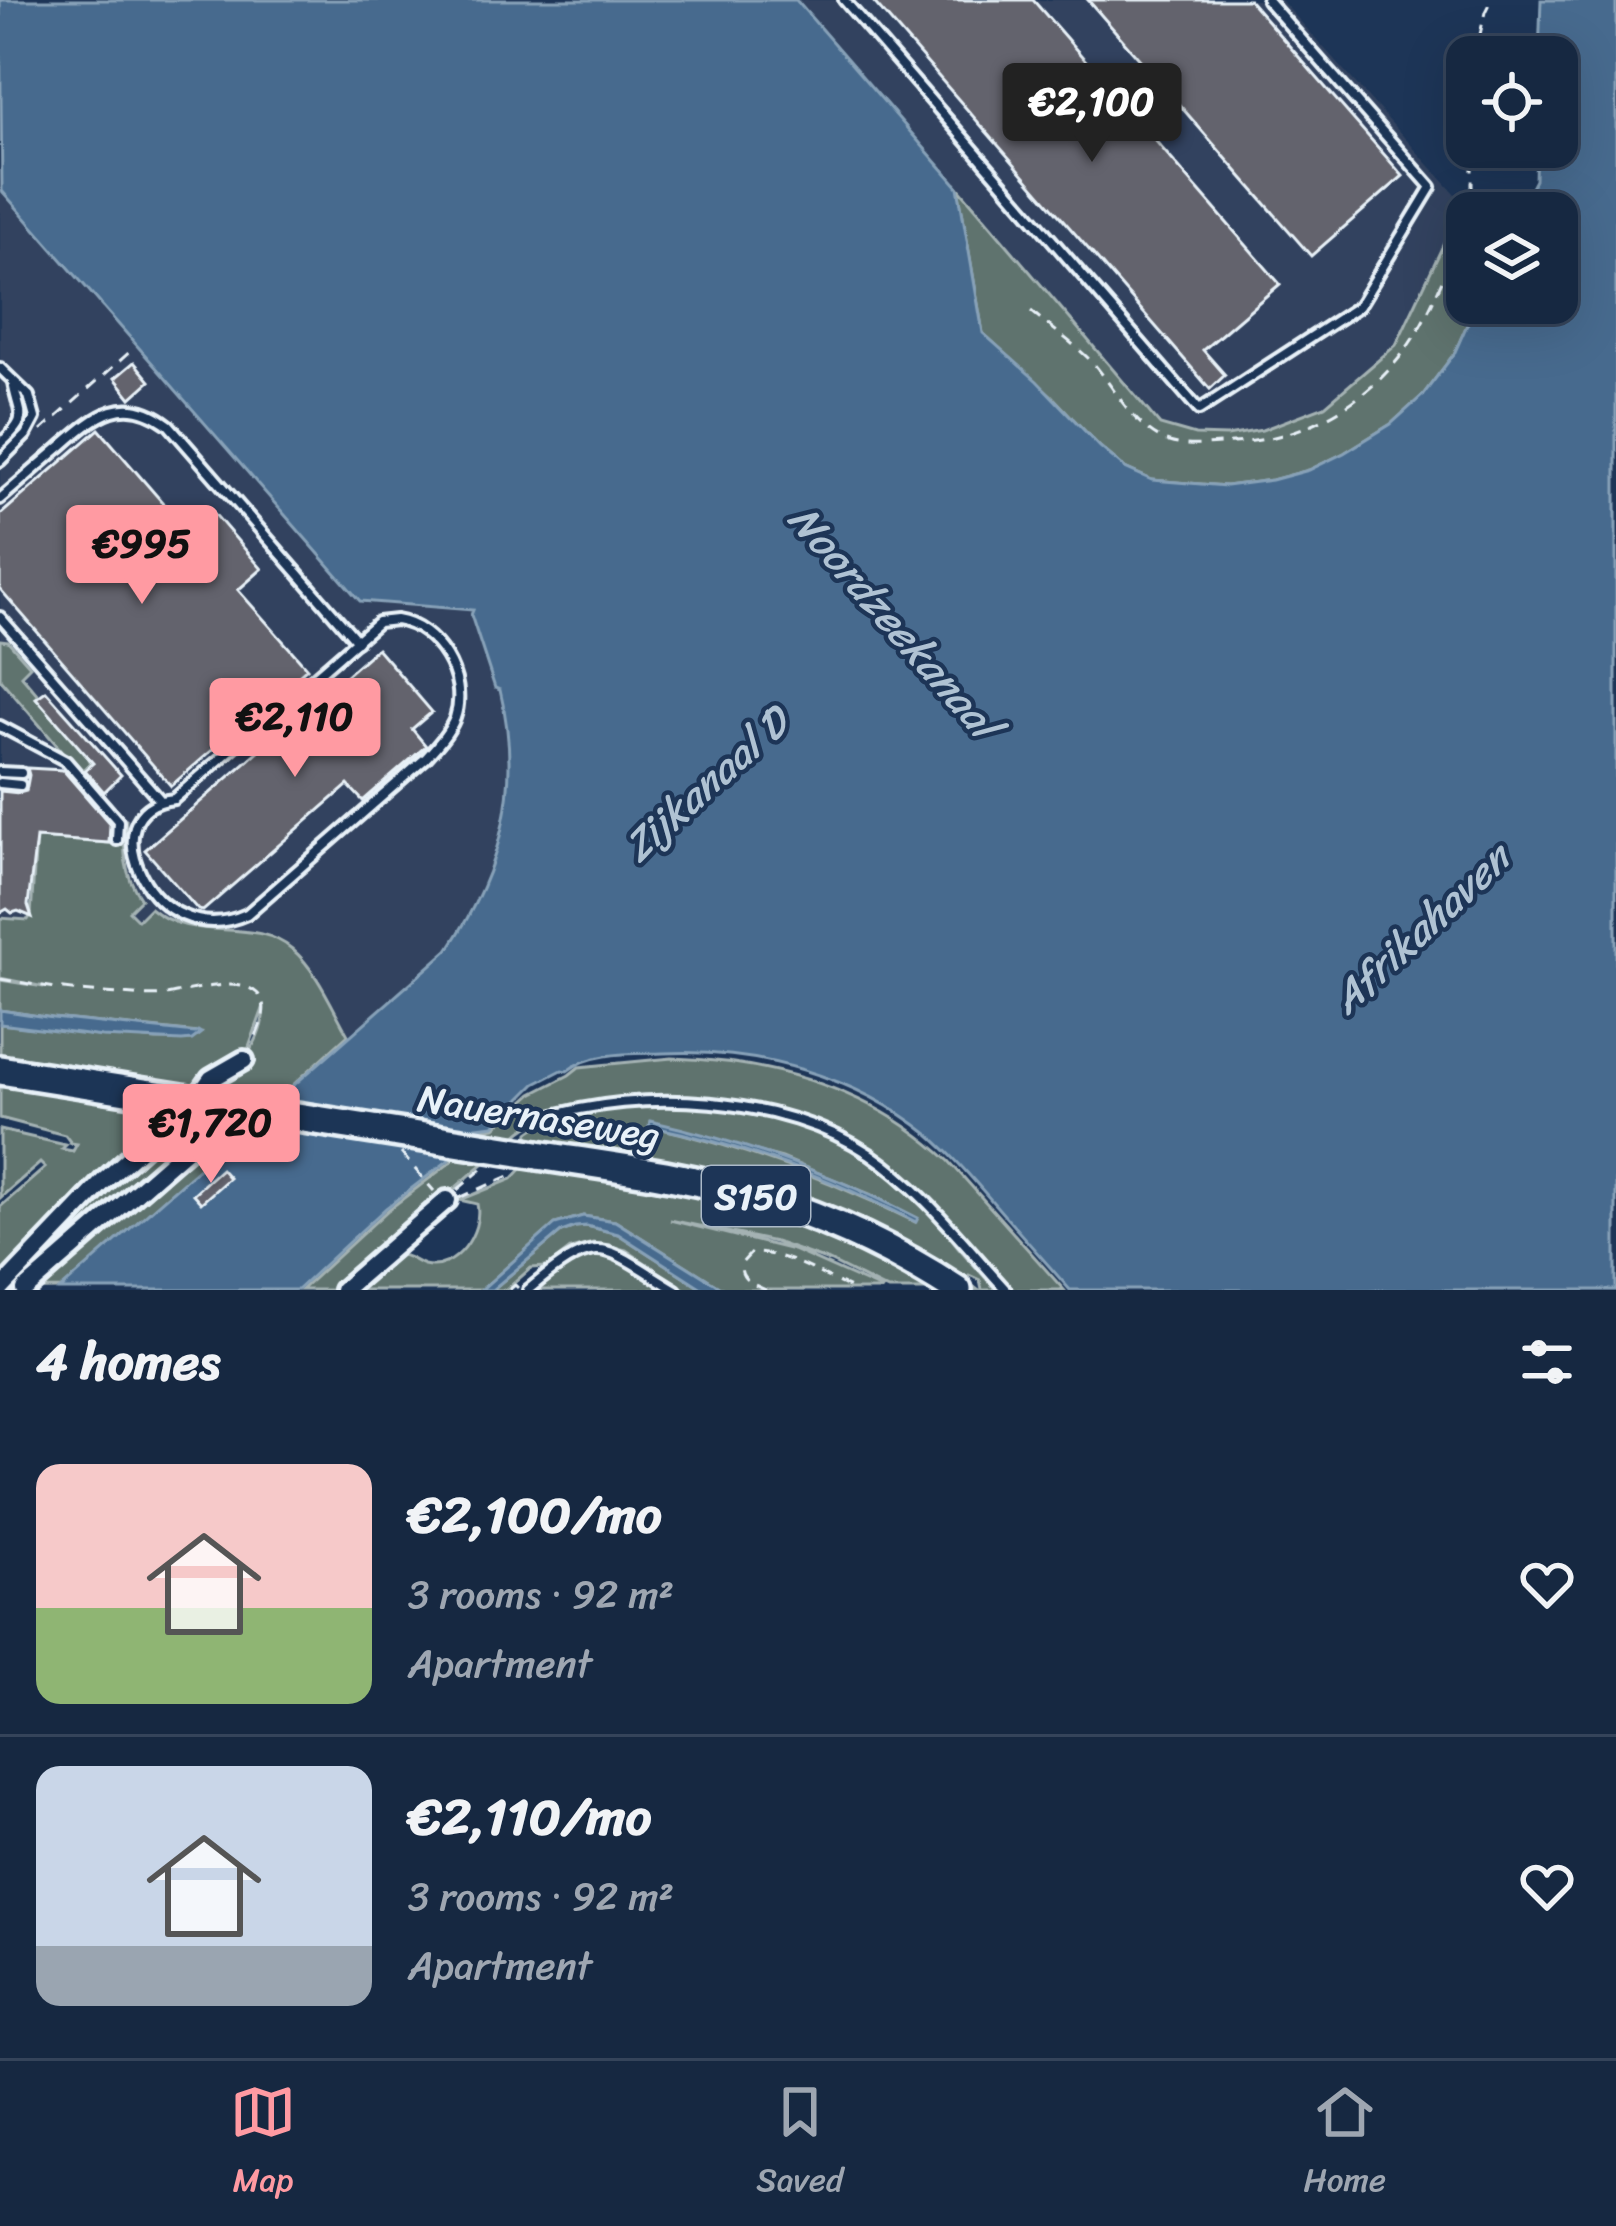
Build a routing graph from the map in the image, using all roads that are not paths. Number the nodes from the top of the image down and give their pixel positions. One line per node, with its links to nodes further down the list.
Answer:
1 (844, 0): 2 (lane)
2 (1267, 0)
3 (0, 368): 4 (lane)
4 (13, 382): 5 (lane); 6 (lane)
5 (0, 444)
6 (0, 461)
7 (0, 499): 9 (lane)
8 (0, 617): 13 (lane)
9 (357, 640): 13 (lane); 13 (lane)
10 (0, 726): 14 (lane)
11 (0, 772): 12 (lane)
12 (0, 783)
13 (160, 800)
14 (117, 841)
15 (244, 1060): 20 (street)
16 (0, 1070): 25 (main road, Nauernaseweg / S150, bridge)
17 (539, 1121): 26 (lane)
18 (191, 1145): 21 (street)
19 (446, 1197): 22 (street)
20 (0, 1290)
21 (25, 1290)
22 (343, 1290)
23 (524, 1290): 24 (lane)
24 (676, 1290)
25 (957, 1290)
26 (1006, 1290)

